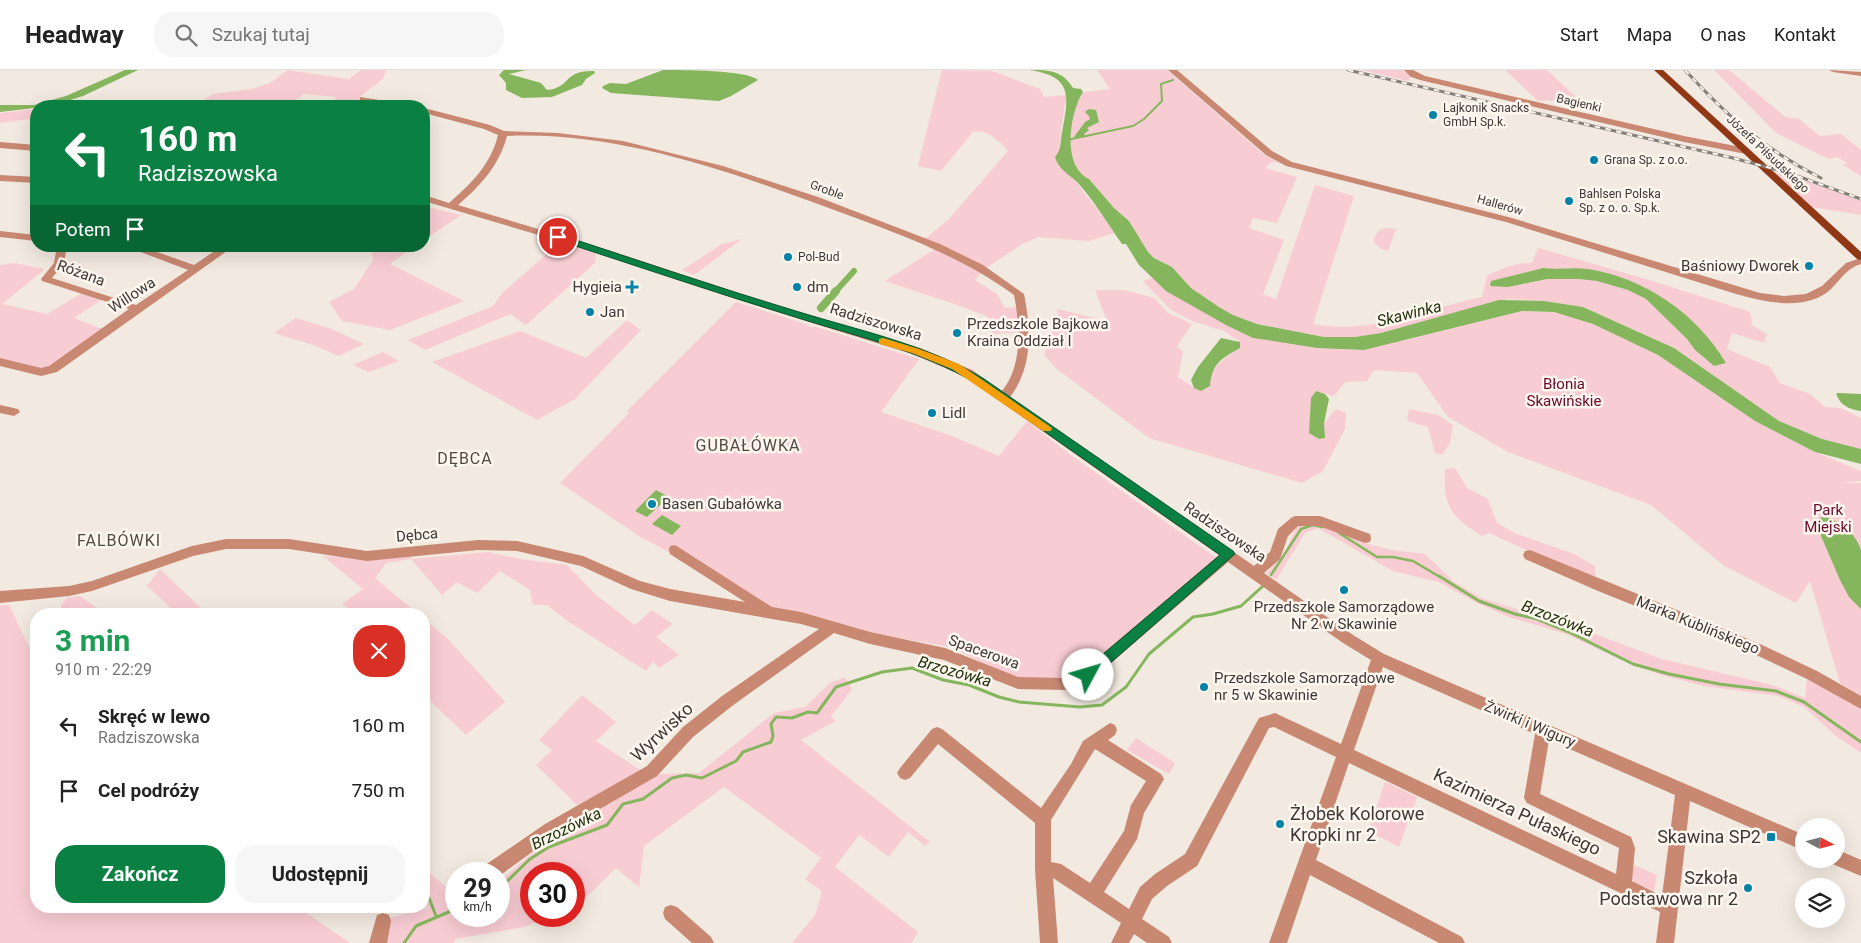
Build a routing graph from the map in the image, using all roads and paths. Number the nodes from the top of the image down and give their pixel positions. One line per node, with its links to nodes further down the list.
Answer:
1 (1172, 70): 25 (street, Hallerów)
2 (1408, 70): 12 (street, Bagienki)
3 (1658, 70): 12 (main road, Józefa Piłsudskiego)
4 (1833, 70): 5 (street)
5 (1861, 74)
6 (363, 99): 7 (street)
7 (368, 100)
8 (430, 113): 9 (street, Groble)
9 (504, 134): 16 (street); 28 (street, Groble)
10 (0, 145): 11 (street)
11 (30, 148)
12 (1746, 151): 22 (main road, Józefa Piłsudskiego)
13 (0, 178): 14 (street)
14 (30, 180)
15 (430, 200): 16 (street, Radziszowska)
16 (452, 206): 28 (street, Radziszowska)
17 (0, 236): 18 (street)
18 (30, 238)
19 (61, 252): 26 (street, Różana)
20 (147, 252): 24 (street)
21 (220, 252): 24 (street, Willowa)
22 (1861, 259): 25 (street, Hallerów)
23 (1861, 266): 25 (street, Hallerów)
24 (196, 269): 26 (street, Willowa)
25 (1841, 273)
26 (139, 309): 27 (street, Willowa)
27 (0, 362)
28 (1003, 398): 33 (street, Radziszowska)
29 (0, 409): 30 (street)
30 (14, 412)
31 (1365, 538): 35 (street)
32 (675, 550): 38 (street)
33 (1229, 554): 35 (street, Radziszowska); 39 (street, Spacerowa)
34 (1530, 555): 41 (street, Marka Kublińskiego)
35 (1256, 573): 36 (street, Radziszowska)
36 (1269, 582): 40 (street, Żwirki i Wigury)
37 (0, 597): 38 (street, Dębca)
38 (771, 613): 39 (street, Dębca)
39 (833, 627): 51 (street, Wyrwisko)
40 (1379, 658): 43 (street, Żwirki i Wigury); 45 (street)
41 (1861, 703)
42 (1110, 730): 44 (street)
43 (1542, 734): 47 (street, Żwirki i Wigury); 55 (street)
44 (1094, 742): 48 (street); 56 (street)
45 (1346, 753): 52 (street); 55 (street, Kazimierza Pułaskiego); 60 (street, Kazimierza Pułaskiego)
46 (905, 772): 48 (street)
47 (1683, 791): 49 (street, Żwirki i Wigury); 57 (street)
48 (1043, 820): 54 (street)
49 (1795, 839)
50 (1845, 861): 53 (street)
51 (504, 862)
52 (1307, 864): 66 (street); 67 (street)
53 (1861, 868)
54 (1043, 870): 56 (street); 63 (street)
55 (1623, 884): 57 (street, Kazimierza Pułaskiego)
56 (1093, 894): 60 (street)
57 (1670, 908): 68 (street)
58 (671, 913): 62 (street)
59 (383, 920): 61 (street)
60 (1132, 922): 64 (street, Kazimierza Pułaskiego); 65 (street)
61 (378, 943)
62 (705, 943)
63 (1049, 943)
64 (1120, 943)
65 (1164, 943)
66 (1278, 943)
67 (1456, 943)
68 (1665, 943)

